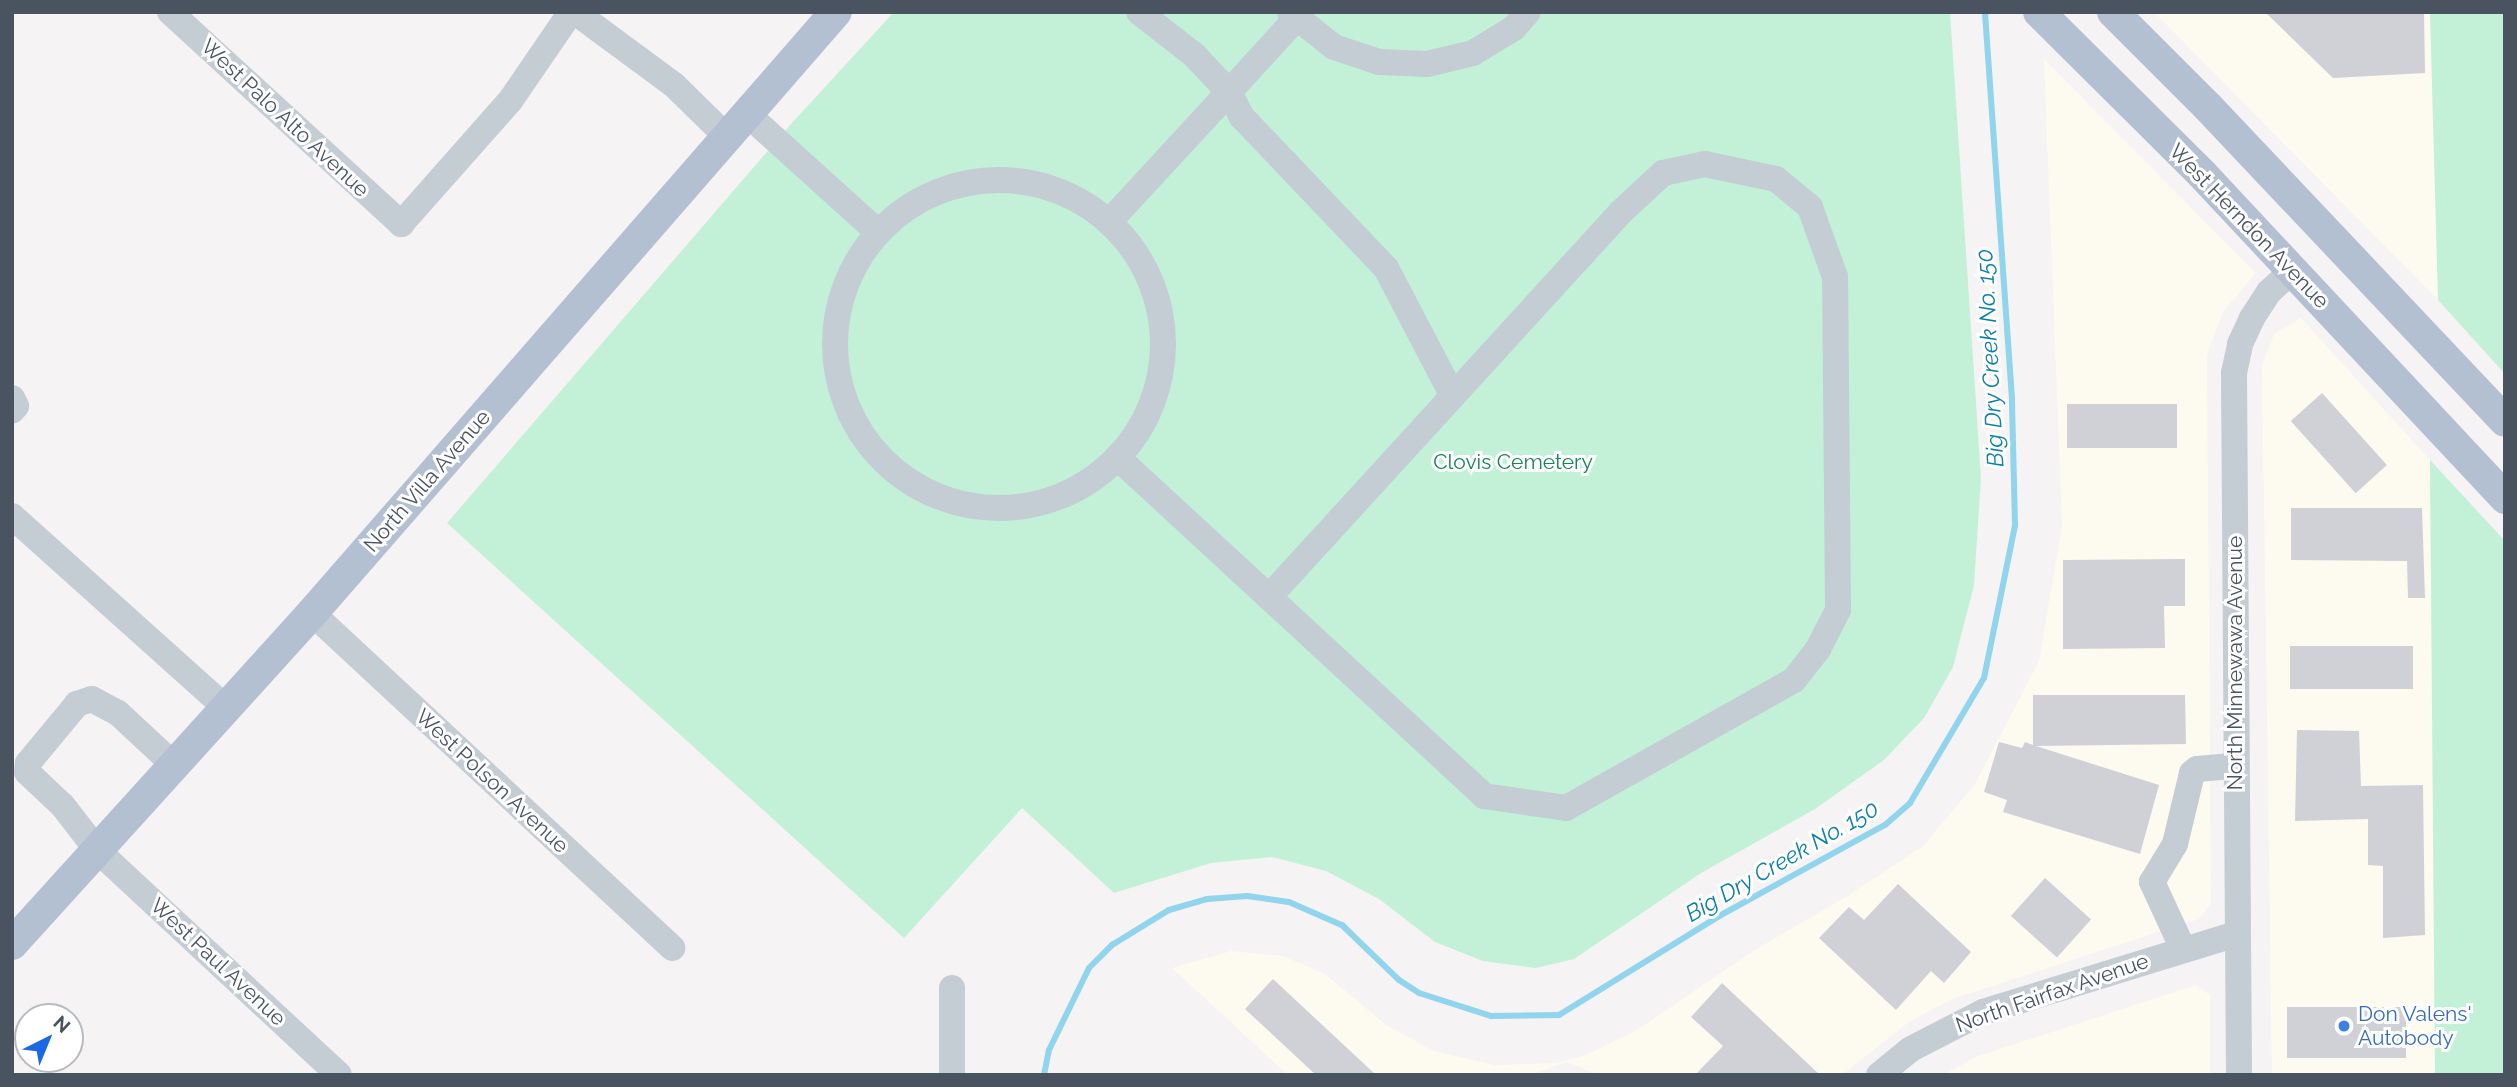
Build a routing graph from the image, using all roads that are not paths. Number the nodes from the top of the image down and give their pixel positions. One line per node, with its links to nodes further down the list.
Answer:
1 (170, 12): 2 (street, West Palo Alto Avenue)
2 (573, 12): 10 (street)
3 (836, 12): 10 (main road, North Villa Avenue)
4 (1139, 12): 9 (street)
5 (1528, 12): 8 (street)
6 (2039, 12): 13 (main road, West Herndon Avenue)
7 (2113, 12): 17 (main road)
8 (1296, 14): 9 (street)
9 (1228, 92): 11 (street); 14 (street)
10 (735, 124): 12 (street); 22 (main road, North Villa Avenue)
11 (1109, 222): 12 (street); 18 (street)
12 (878, 232): 18 (street)
13 (2292, 270): 19 (main road, West Herndon Avenue); 25 (street, North Minnewawa Avenue)
14 (1453, 396): 21 (street); 21 (street)
15 (12, 398): 16 (street)
16 (12, 411)
17 (2503, 419)
18 (1117, 457): 21 (street)
19 (2505, 498)
20 (12, 516): 23 (street)
21 (1269, 597)
22 (312, 613): 23 (main road, North Villa Avenue); 29 (street, West Polson Avenue)
23 (226, 708): 24 (main road, North Villa Avenue)
24 (174, 765): 26 (main road, North Villa Avenue); 26 (street, West Paul Avenue)
25 (2235, 765): 27 (street, North Minnewawa Avenue); 30 (street)
26 (97, 850): 28 (main road, North Villa Avenue); 32 (street, West Paul Avenue)
27 (2237, 934): 30 (street, North Fairfax Avenue); 35 (street, North Minnewawa Avenue)
28 (12, 944)
29 (672, 948)
30 (2183, 949): 34 (street, North Fairfax Avenue)
31 (952, 988): 33 (street)
32 (339, 1075)
33 (952, 1075)
34 (1879, 1075)
35 (2239, 1075)

